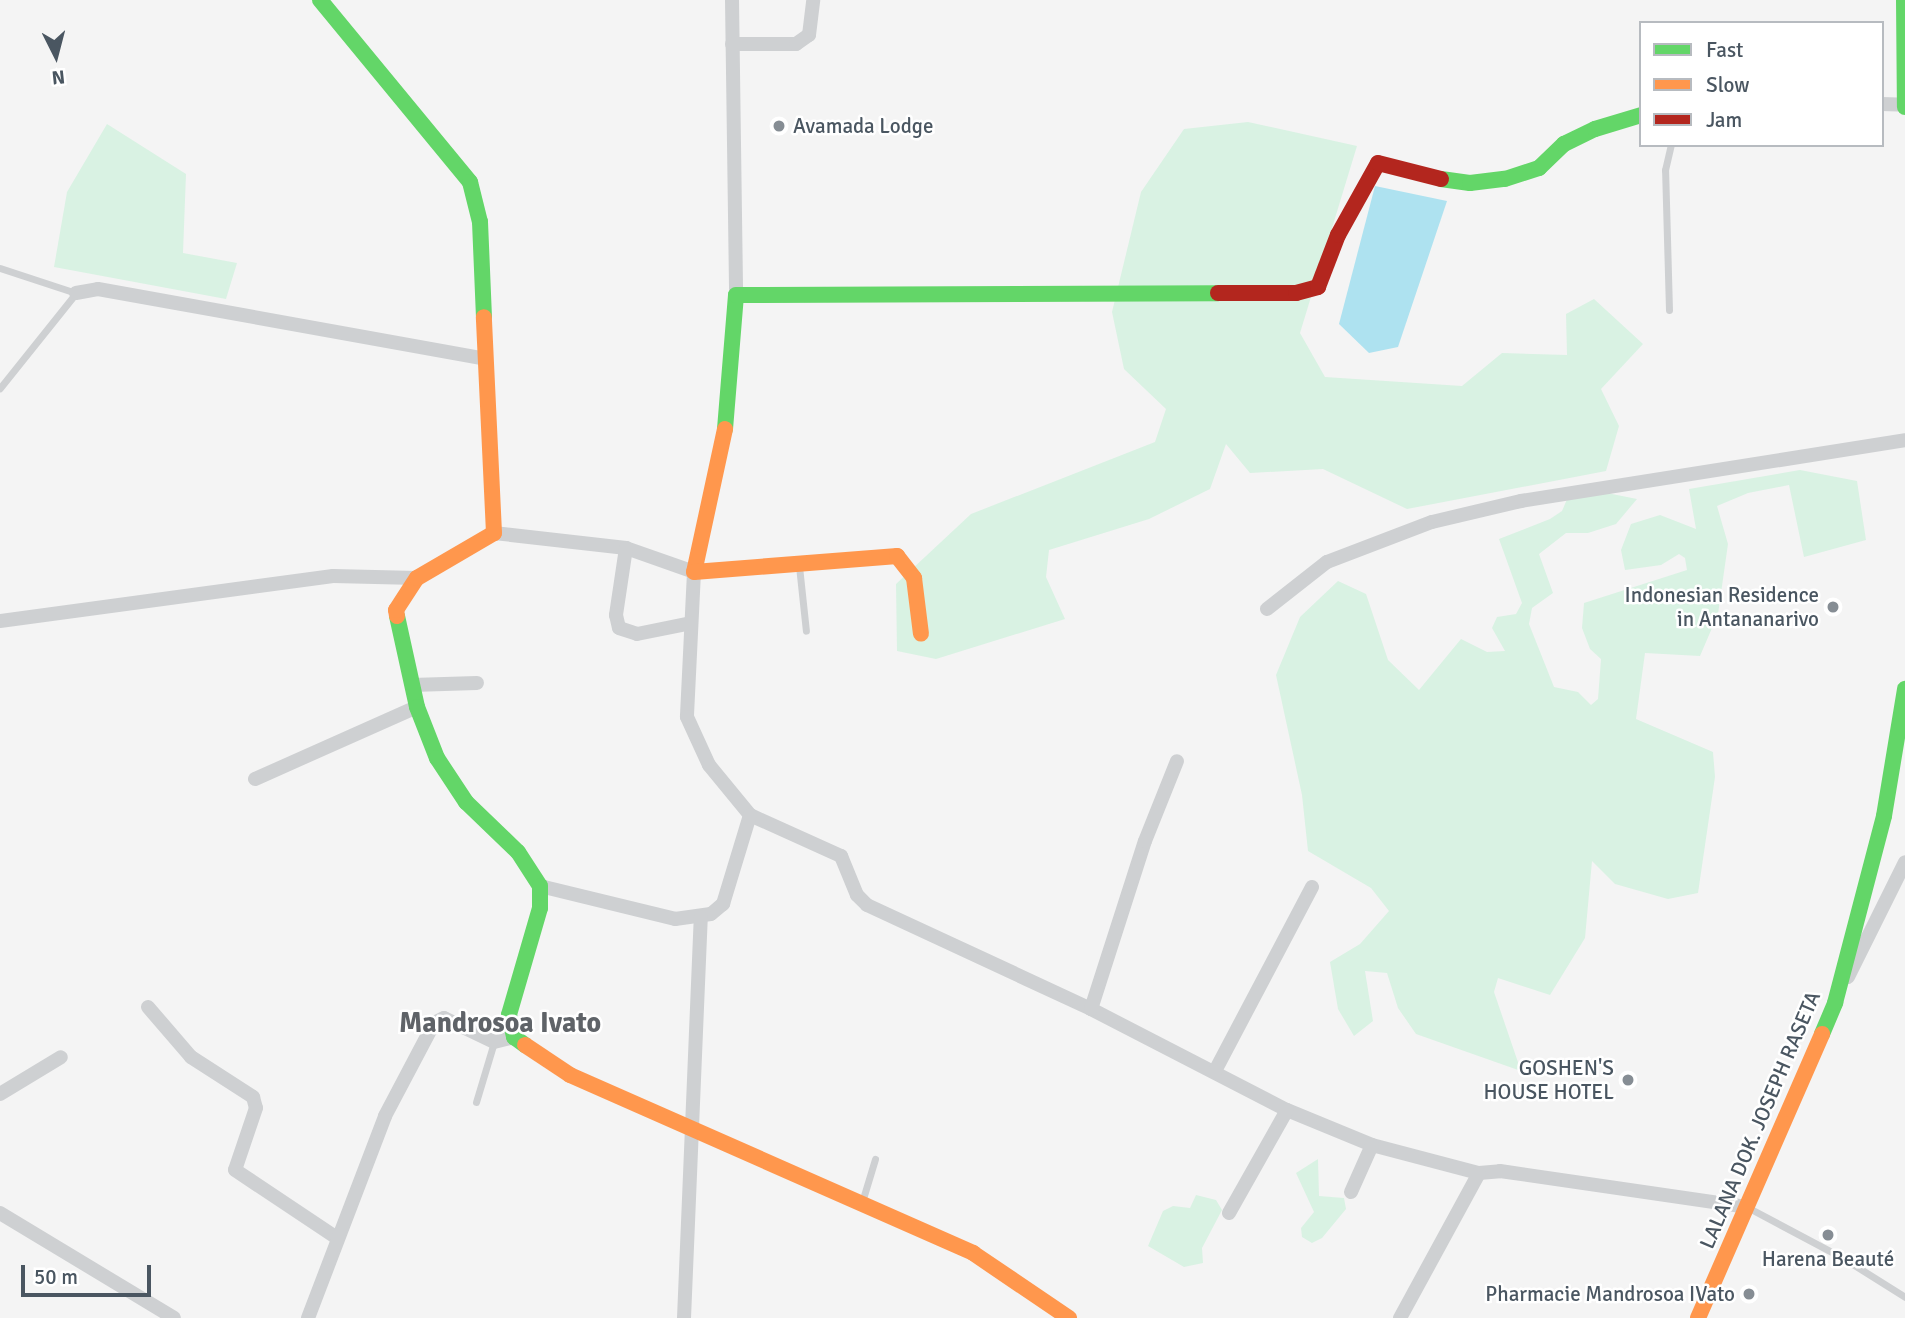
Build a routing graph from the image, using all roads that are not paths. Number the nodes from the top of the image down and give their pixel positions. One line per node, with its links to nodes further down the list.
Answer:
1 (320, 0): 14 (street)
2 (732, 0): 5 (street)
3 (813, 0): 5 (street)
4 (1904, 0): 7 (street)
5 (732, 44): 12 (street)
6 (1884, 104): 7 (street)
7 (1905, 106)
8 (1639, 116): 12 (street)
9 (1671, 147): 13 (lane)
10 (0, 268): 11 (lane)
11 (76, 293): 14 (street); 15 (lane)
12 (736, 295): 20 (street)
13 (1669, 310)
14 (486, 359): 17 (street)
15 (0, 388)
16 (1905, 440): 22 (street)
17 (494, 533): 18 (street); 21 (street)
18 (626, 548): 20 (street); 24 (street)
19 (799, 564): 20 (street); 25 (lane); 26 (street)
20 (694, 572): 24 (street)
21 (417, 578): 23 (street); 28 (street)
22 (1268, 609)
23 (0, 621)
24 (691, 623): 33 (street)
25 (806, 631)
26 (921, 634)
27 (477, 683): 28 (street)
28 (412, 685): 30 (street)
29 (1905, 689): 39 (street, LALANA DOK. JOSEPH RASETA)
30 (417, 707): 32 (street); 36 (street)
31 (1177, 761): 41 (street)
32 (255, 779)
33 (750, 816): 38 (street); 41 (street)
34 (1905, 862): 35 (street)
35 (1901, 878): 39 (street)
36 (540, 886): 38 (street); 42 (street)
37 (1312, 887): 45 (street)
38 (701, 917): 49 (street)
39 (1835, 1003): 55 (street, LALANA DOK. JOSEPH RASETA)
40 (148, 1007): 58 (street)
41 (1091, 1009): 45 (street)
42 (514, 1037): 43 (street); 49 (street)
43 (494, 1042): 47 (lane); 58 (street)
44 (61, 1058): 46 (street)
45 (1215, 1071): 48 (street)
46 (0, 1094)
47 (476, 1102)
48 (1287, 1110): 50 (street); 57 (street)
49 (690, 1126): 54 (street); 62 (street)
50 (1372, 1145): 52 (street); 53 (street)
51 (876, 1159): 54 (lane)
52 (1479, 1173): 55 (street); 64 (street)
53 (1351, 1192)
54 (862, 1203): 63 (street)
55 (1746, 1207): 59 (lane); 65 (street, LALANA DOK. JOSEPH RASETA)
56 (0, 1213): 60 (street)
57 (1228, 1213)
58 (337, 1238): 61 (street)
59 (1905, 1297)
60 (174, 1318)
61 (307, 1318)
62 (684, 1318)
63 (1069, 1318)
64 (1400, 1318)
65 (1698, 1318)

